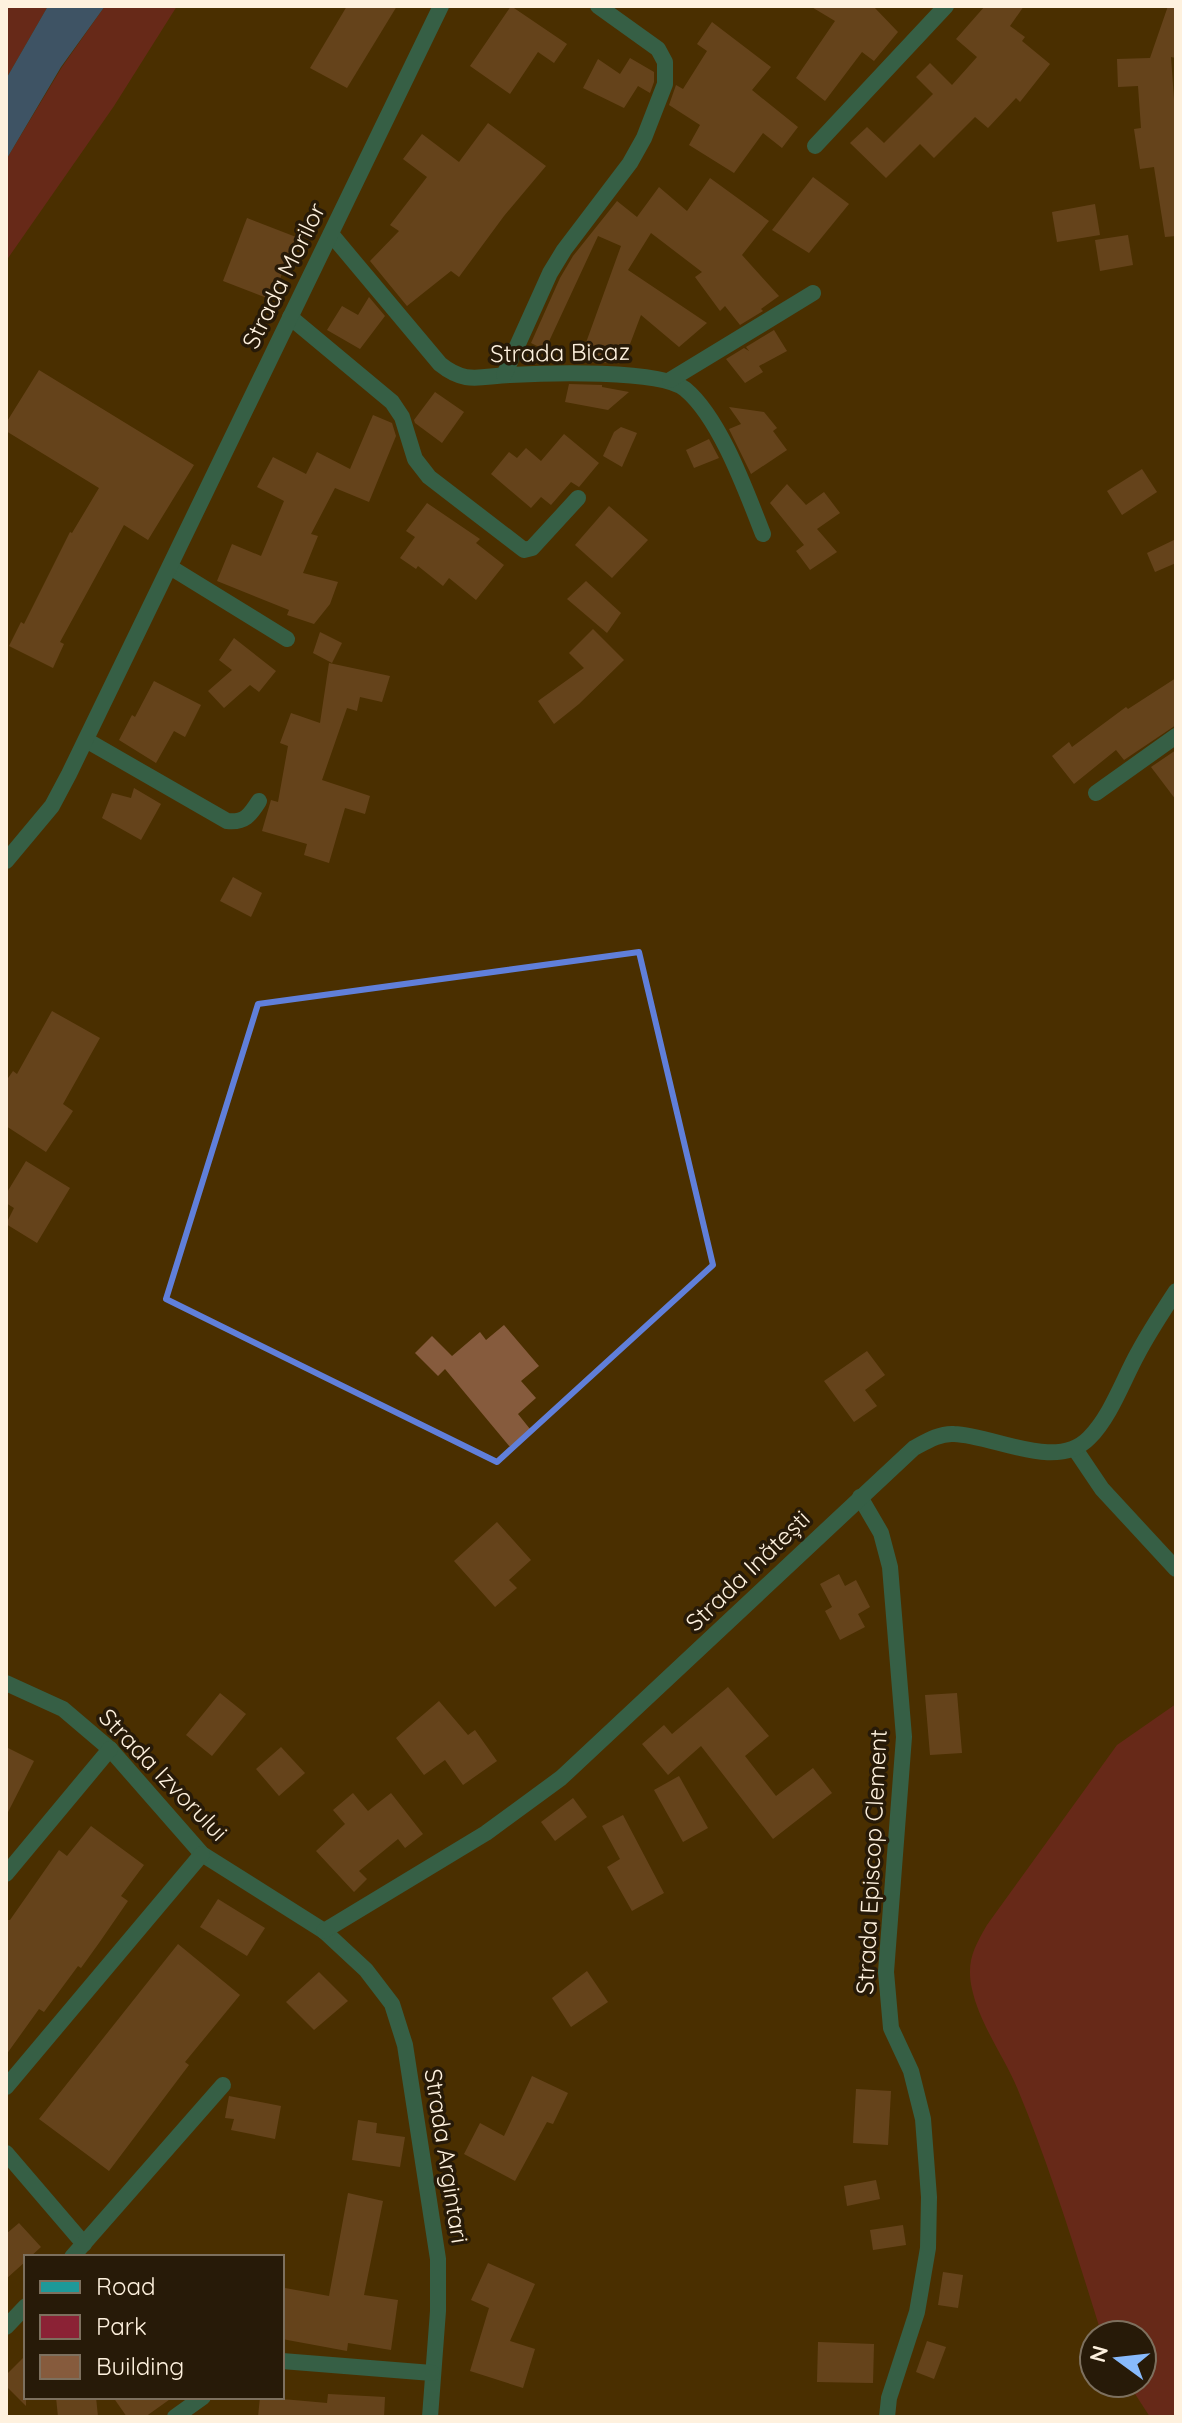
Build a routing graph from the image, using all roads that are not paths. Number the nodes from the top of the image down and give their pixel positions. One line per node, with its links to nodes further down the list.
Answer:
1 (441, 6): 5 (street, Strada Morilor)
2 (598, 6): 8 (street)
3 (946, 6): 4 (street)
4 (815, 146)
5 (331, 234): 7 (street, Strada Morilor); 8 (street, Strada Bicaz)
6 (813, 293): 9 (street)
7 (290, 317): 10 (street); 12 (street, Strada Morilor)
8 (504, 375): 9 (street, Strada Bicaz)
9 (670, 380): 11 (street)
10 (578, 498)
11 (763, 534)
12 (170, 567): 13 (street); 15 (street, Strada Morilor)
13 (287, 639)
14 (1176, 736): 16 (street)
15 (86, 740): 17 (street); 18 (street, Strada Morilor)
16 (1096, 793)
17 (259, 801)
18 (6, 861)
19 (1176, 1291): 20 (street)
20 (1075, 1449): 21 (street, Strada Inătești); 22 (street)
21 (860, 1497): 27 (street, Strada Inătești); 40 (street, Strada Episcop Clement)
22 (1176, 1569)
23 (6, 1683): 24 (street, Strada Izvorului)
24 (110, 1749): 25 (street, Strada Izvorului); 26 (street)
25 (202, 1854): 27 (street, Strada Izvorului); 29 (street)
26 (6, 1874)
27 (324, 1931): 36 (street, Strada Argintari)
28 (223, 2085): 31 (street)
29 (6, 2087)
30 (6, 2153): 31 (street)
31 (84, 2244): 32 (street)
32 (74, 2255)
33 (24, 2308): 34 (street)
34 (6, 2327)
35 (284, 2361): 36 (street)
36 (432, 2373): 39 (street, Strada Argintari)
37 (200, 2399): 38 (street)
38 (175, 2417)
39 (430, 2417)
40 (887, 2417)

